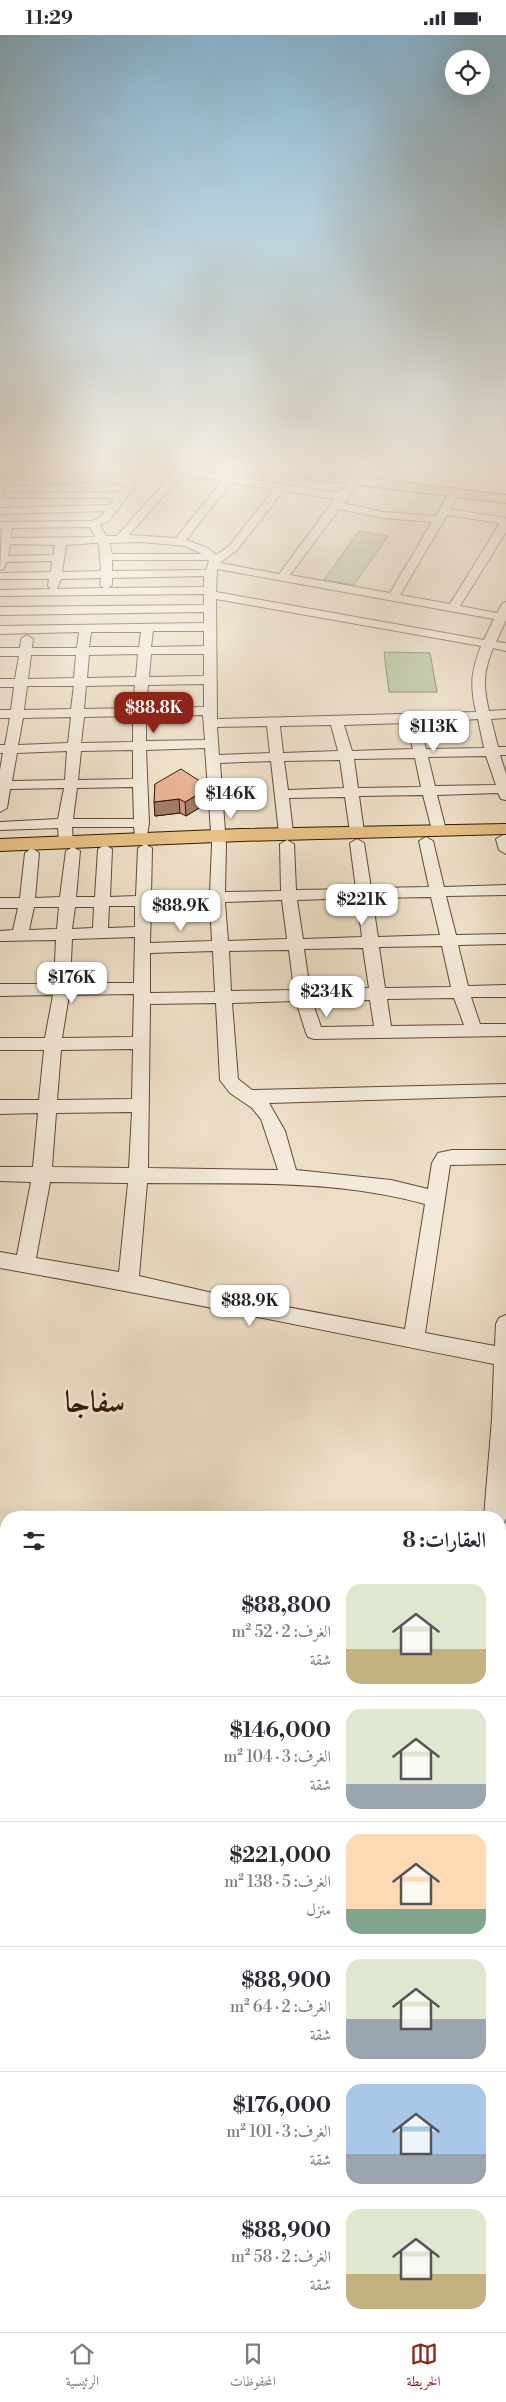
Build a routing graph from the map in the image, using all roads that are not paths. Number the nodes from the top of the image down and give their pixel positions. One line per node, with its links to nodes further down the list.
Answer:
1 (56, 576): 10 (street)
2 (107, 576): 11 (street)
3 (158, 576): 9 (street)
4 (212, 576): 13 (street)
5 (273, 576): 8 (street)
6 (406, 576): 14 (street)
7 (473, 576): 16 (street)
8 (282, 578): 14 (street)
9 (157, 590): 11 (street); 13 (street); 15 (street)
10 (53, 591): 11 (street); 12 (street); 18 (street)
11 (106, 591): 17 (street)
12 (0, 593)
13 (210, 598): 15 (street); 21 (street); 28 (street)
14 (393, 598): 16 (street)
15 (156, 607): 17 (street); 23 (street)
16 (453, 608): 20 (street)
17 (105, 609): 18 (street); 22 (street)
18 (51, 610): 19 (street); 24 (street)
19 (0, 611)
20 (504, 611): 28 (street)
21 (209, 627): 23 (street); 30 (street)
22 (104, 628): 23 (street); 25 (street)
23 (151, 628): 33 (street)
24 (48, 629): 25 (street); 27 (street)
25 (85, 629): 32 (street)
26 (0, 630): 27 (street)
27 (28, 630): 31 (street)
28 (489, 643): 29 (street); 44 (street)
29 (506, 647)
30 (209, 650): 33 (street); 35 (street)
31 (26, 651): 32 (street); 34 (street); 37 (street)
32 (83, 651): 33 (street); 38 (street)
33 (144, 651): 36 (street)
34 (0, 652)
35 (209, 680): 36 (street); 46 (street)
36 (142, 681): 38 (street); 40 (street)
37 (22, 682): 38 (street); 39 (street); 42 (street)
38 (80, 682): 43 (street)
39 (0, 683)
40 (139, 713): 43 (street); 46 (street); 51 (street)
41 (0, 714): 42 (street)
42 (17, 714): 43 (street); 53 (street)
43 (78, 714): 52 (street)
44 (485, 715): 45 (street); 47 (street); 54 (street)
45 (506, 715)
46 (210, 717): 49 (street); 50 (street)
47 (412, 719): 48 (street); 55 (street)
48 (336, 721): 49 (street); 56 (street)
49 (274, 722): 57 (street)
50 (210, 744): 51 (street); 58 (street)
51 (140, 746): 52 (street); 59 (street)
52 (73, 747): 53 (street); 61 (street)
53 (5, 749): 60 (street)
54 (499, 751): 55 (street); 62 (street)
55 (420, 753): 56 (street); 63 (street)
56 (346, 754): 57 (street); 64 (street)
57 (278, 756): 58 (street); 65 (street)
58 (212, 759): 73 (street)
59 (140, 783): 61 (street); 69 (street)
60 (3, 785): 61 (street); 66 (street)
61 (71, 785): 67 (street)
62 (505, 791): 63 (street)
63 (430, 792): 64 (street); 70 (street)
64 (351, 793): 65 (street); 71 (street)
65 (281, 794): 72 (street)
66 (0, 808)
67 (65, 823): 68 (street); 69 (street); 76 (street)
68 (0, 826)
69 (142, 836): 73 (main road); 76 (main road); 77 (main road); 85 (street)
70 (432, 836): 71 (main road); 74 (main road); 81 (street)
71 (357, 837): 72 (main road); 82 (street)
72 (286, 839): 73 (main road); 83 (street)
73 (218, 840): 84 (street)
74 (505, 840)
75 (0, 845): 76 (main road)
76 (70, 846): 77 (main road); 78 (main road); 89 (street)
77 (105, 849): 86 (street)
78 (32, 853): 79 (main road); 88 (street)
79 (0, 854)
80 (506, 890): 81 (street)
81 (437, 892): 82 (street); 96 (street)
82 (365, 894): 83 (street); 97 (street)
83 (289, 895): 84 (street); 98 (street)
84 (217, 897): 85 (street); 99 (street)
85 (143, 901): 86 (street); 90 (street)
86 (101, 902): 89 (street); 92 (street)
87 (0, 903): 88 (street)
88 (27, 903): 89 (street); 94 (street)
89 (69, 903): 91 (street)
90 (142, 932): 92 (street); 100 (street)
91 (64, 934): 92 (street); 94 (street); 101 (street)
92 (100, 934)
93 (0, 936): 94 (street)
94 (20, 936)
95 (506, 939): 96 (street)
96 (448, 940): 97 (street); 104 (street)
97 (371, 942): 98 (street); 106 (street)
98 (296, 944): 99 (street); 107 (street)
99 (219, 946): 100 (street); 108 (street)
100 (143, 948): 105 (street)
101 (62, 989): 102 (street); 105 (street); 112 (street)
102 (0, 990)
103 (506, 991): 104 (street)
104 (461, 993): 106 (street); 110 (street)
105 (142, 994): 108 (street); 113 (street)
106 (379, 995): 107 (street); 111 (street)
107 (303, 997): 108 (street); 111 (street)
108 (224, 998): 116 (street)
109 (506, 1030): 110 (street)
110 (474, 1031): 111 (street)
111 (383, 1032)
112 (53, 1043): 113 (street); 114 (street); 119 (street)
113 (140, 1043): 117 (street)
114 (0, 1044)
115 (506, 1090): 116 (street)
116 (249, 1097): 124 (street)
117 (141, 1105): 119 (street); 123 (street)
118 (0, 1107): 119 (street)
119 (47, 1107): 121 (street)
120 (506, 1157): 125 (street)
121 (42, 1173): 122 (street); 123 (street); 127 (street)
122 (0, 1174)
123 (140, 1174): 124 (street); 128 (street)
124 (289, 1177): 125 (street)
125 (436, 1199): 130 (street)
126 (0, 1260): 127 (street)
127 (25, 1264): 128 (street)
128 (128, 1282): 130 (street)
129 (506, 1323): 131 (street)
130 (414, 1340): 131 (street)
131 (505, 1357): 132 (street)
132 (495, 1511)

